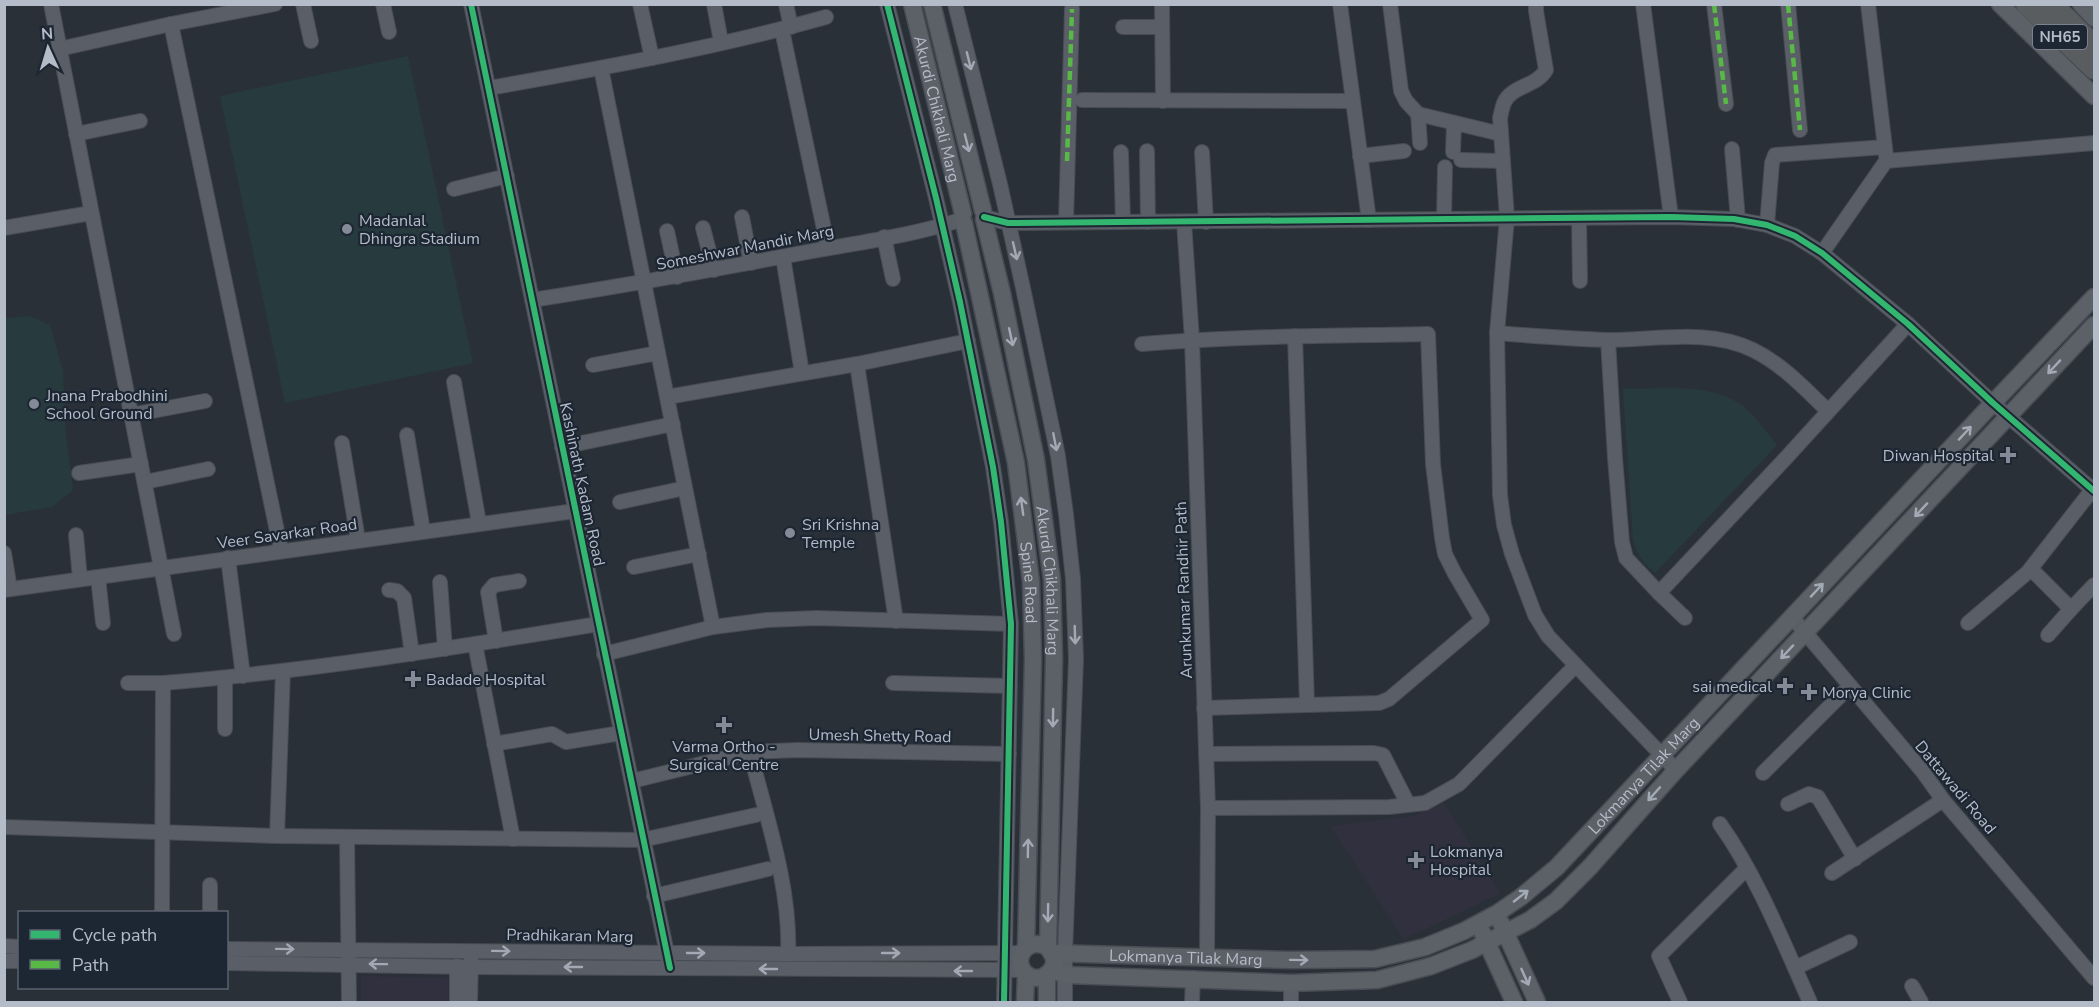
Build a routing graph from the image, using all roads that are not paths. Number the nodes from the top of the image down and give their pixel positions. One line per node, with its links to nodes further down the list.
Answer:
1 (51, 4): 36 (street)
2 (275, 4): 28 (street)
3 (303, 4): 33 (street)
4 (383, 4): 32 (street)
5 (471, 4): 40 (street, Kashinath Kadam Road)
6 (640, 4): 37 (street)
7 (714, 4): 34 (street)
8 (786, 4): 31 (street)
9 (887, 4): 82 (street)
10 (912, 4): 71 (main road, Akurdi Chikhali Marg)
11 (932, 4): 66 (main road, Akurdi Chikhali Marg, one-way to 66)
12 (955, 4): 80 (street, one-way to 80)
13 (1162, 4): 30 (street)
14 (1340, 4): 44 (street)
15 (1390, 4): 46 (street)
16 (1536, 4): 51 (street)
17 (1643, 4): 67 (street)
18 (1714, 4): 45 (street)
19 (1788, 4): 49 (street)
20 (1868, 4): 59 (street)
21 (2000, 4): 41 (main road)
22 (2026, 4): 39 (highway, NH65)
23 (2052, 4): 35 (highway, NH65)
24 (2081, 4): 27 (main road)
25 (1072, 9): 75 (street)
26 (826, 17): 31 (street)
27 (2094, 18)
28 (171, 24): 36 (street); 133 (street)
29 (1123, 27): 30 (street)
30 (1162, 27): 43 (street)
31 (787, 28): 34 (street); 87 (street)
32 (389, 32)
33 (311, 41)
34 (721, 42): 37 (street)
35 (2094, 45)
36 (59, 49): 50 (street)
37 (652, 58): 38 (street)
38 (601, 68): 40 (street); 95 (street)
39 (2094, 69)
40 (489, 88): 63 (street, Kashinath Kadam Road)
41 (2094, 96)
42 (1082, 100): 43 (street)
43 (1163, 101): 44 (street)
44 (1352, 101): 60 (street)
45 (1726, 104)
46 (1418, 114): 48 (street); 53 (street)
47 (140, 121): 50 (street)
48 (1454, 123): 51 (street); 61 (street)
49 (1800, 130)
50 (76, 134): 65 (street)
51 (1501, 134): 61 (street)
52 (2094, 142): 59 (street)
53 (1420, 143)
54 (1731, 149): 73 (street)
55 (1147, 151): 77 (street)
56 (1404, 151): 60 (street)
57 (1121, 152): 76 (street)
58 (1202, 152): 79 (street)
59 (1885, 154): 81 (street); 88 (street)
60 (1360, 156): 74 (street)
61 (1503, 161): 69 (street)
62 (1445, 167): 72 (street)
63 (507, 176): 64 (street); 96 (street, Kashinath Kadam Road)
64 (454, 189)
65 (91, 213): 83 (street); 115 (street)
66 (984, 215): 71 (main road); 80 (street); 218 (main road, Akurdi Chikhali Marg, one-way to 218)
67 (1671, 217): 70 (street); 73 (street)
68 (742, 218): 90 (street)
69 (1508, 218): 70 (street); 72 (street); 100 (street)
70 (1579, 218): 94 (street)
71 (963, 219): 82 (street, Someshwar Mandir Marg); 217 (main road, Spine Road, one-way to 71)
72 (1444, 219): 74 (street)
73 (1738, 219): 81 (street)
74 (1369, 220): 79 (street)
75 (1066, 222): 76 (street); 80 (street)
76 (1123, 222): 77 (street)
77 (1148, 222): 78 (street)
78 (1185, 222): 79 (street); 102 (street, Arunkumar Randhir Path)
79 (1206, 222)
80 (1008, 223): 218 (street, one-way to 218)
81 (1767, 225): 88 (street)
82 (943, 226): 86 (street, Someshwar Mandir Marg); 104 (street)
83 (4, 228)
84 (703, 228): 91 (street)
85 (667, 231): 92 (street)
86 (884, 237): 87 (street, Someshwar Mandir Marg); 93 (street)
87 (828, 248): 89 (street, Someshwar Mandir Marg)
88 (1822, 252): 98 (street)
89 (783, 257): 90 (street, Someshwar Mandir Marg); 109 (street)
90 (751, 263): 91 (street, Someshwar Mandir Marg)
91 (714, 270): 92 (street, Someshwar Mandir Marg)
92 (677, 277): 95 (street, Someshwar Mandir Marg)
93 (893, 279)
94 (1580, 281)
95 (643, 283): 96 (street, Someshwar Mandir Marg); 106 (street)
96 (532, 300): 120 (street, Kashinath Kadam Road)
97 (2092, 304): 113 (main road, Lokmanya Tilak Marg)
98 (1908, 324): 113 (street); 114 (street)
99 (2094, 325): 116 (main road, Lokmanya Tilak Marg, one-way to 116)
100 (1497, 333): 103 (street); 165 (street)
101 (1295, 336): 102 (street); 174 (street); 174 (street)
102 (1192, 340): 105 (street); 175 (street, Arunkumar Randhir Path)
103 (1608, 340): 114 (street); 147 (street)
104 (968, 341): 107 (street); 155 (street)
105 (1142, 344)
106 (658, 353): 108 (street); 111 (street)
107 (857, 364): 109 (street); 151 (street)
108 (593, 365)
109 (802, 373): 111 (street)
110 (454, 382): 129 (street)
111 (667, 397): 117 (street)
112 (205, 401): 115 (street)
113 (1993, 403): 116 (street); 149 (main road, Lokmanya Tilak Marg, one-way to 113)
114 (1828, 411): 147 (street)
115 (131, 415): 121 (street)
116 (2009, 416): 126 (street); 157 (main road, Lokmanya Tilak Marg, one-way to 157)
117 (672, 424): 120 (street); 125 (street)
118 (407, 435): 130 (street)
119 (342, 443): 132 (street)
120 (561, 447): 128 (street, Kashinath Kadam Road)
121 (141, 464): 123 (street); 124 (street)
122 (208, 469): 124 (street)
123 (79, 473)
124 (145, 482): 137 (street)
125 (685, 488): 127 (street); 135 (street)
126 (2093, 490): 139 (street)
127 (620, 502)
128 (575, 511): 129 (street, Veer Savarkar Road); 154 (street, Kashinath Kadam Road)
129 (479, 523): 130 (street, Veer Savarkar Road)
130 (423, 531): 132 (street, Veer Savarkar Road)
131 (76, 535): 141 (street)
132 (358, 540): 133 (street, Veer Savarkar Road)
133 (281, 550): 136 (street, Veer Savarkar Road)
134 (4, 553): 145 (street)
135 (699, 554): 138 (street); 156 (street)
136 (228, 558): 137 (street, Veer Savarkar Road); 167 (street)
137 (162, 567): 140 (street, Veer Savarkar Road); 158 (street)
138 (634, 567)
139 (2031, 569): 148 (street); 152 (street)
140 (98, 577): 141 (street, Veer Savarkar Road); 153 (street)
141 (80, 579): 145 (street, Veer Savarkar Road)
142 (519, 581): 160 (street)
143 (440, 582): 162 (street)
144 (2094, 585): 148 (street)
145 (7, 590)
146 (389, 590): 163 (street)
147 (1659, 593): 150 (street)
148 (2071, 609): 159 (street)
149 (1792, 617): 157 (street, Dattawadi Road); 182 (main road, Lokmanya Tilak Marg)
150 (1685, 618)
151 (896, 621): 155 (street); 156 (street)
152 (1968, 622)
153 (103, 623)
154 (598, 624): 160 (street); 164 (street, Kashinath Kadam Road)
155 (1011, 624): 172 (street)
156 (713, 627): 164 (street)
157 (1805, 632): 173 (street, Dattawadi Road); 183 (main road, Lokmanya Tilak Marg, one-way to 183)
158 (174, 634)
159 (2048, 635)
160 (496, 641): 161 (street)
161 (475, 644): 162 (street); 178 (street)
162 (446, 649): 163 (street)
163 (412, 654): 166 (street)
164 (604, 654): 177 (street, Kashinath Kadam Road)
165 (1575, 666): 182 (street); 187 (street)
166 (283, 671): 167 (street); 194 (street)
167 (243, 676): 168 (street)
168 (225, 678): 170 (street); 176 (street)
169 (128, 683): 170 (street)
170 (163, 683): 193 (street)
171 (893, 683): 172 (street)
172 (1010, 686): 180 (street)
173 (1850, 686): 184 (street); 186 (street, Dattawadi Road)
174 (1307, 704): 175 (street)
175 (1204, 708): 181 (street, Arunkumar Randhir Path)
176 (225, 729)
177 (621, 733): 178 (street); 185 (street, Kashinath Kadam Road)
178 (494, 744): 196 (street)
179 (750, 752): 180 (street, Umesh Shetty Road); 185 (street, Umesh Shetty Road); 214 (street)
180 (1009, 754): 217 (street)
181 (1206, 754): 187 (street); 189 (street, Arunkumar Randhir Path)
182 (1662, 755): 183 (street); 206 (main road, Lokmanya Tilak Marg, one-way to 182)
183 (1676, 770): 208 (main road, Lokmanya Tilak Marg, one-way to 208)
184 (1762, 773)
185 (632, 781): 197 (street, Kashinath Kadam Road)
186 (1943, 800): 198 (street); 224 (street, Dattawadi Road)
187 (1408, 804): 189 (street)
188 (1788, 804): 198 (street)
189 (1208, 808): 216 (street, Arunkumar Randhir Path)
190 (756, 815): 197 (street)
191 (1720, 824): 199 (street)
192 (4, 826): 193 (street)
193 (162, 833): 194 (street); 204 (street)
194 (277, 836): 195 (street)
195 (347, 837): 196 (street); 215 (street)
196 (513, 840): 197 (street)
197 (642, 840): 203 (street, Kashinath Kadam Road)
198 (1855, 859): 201 (street)
199 (1747, 868): 222 (street); 238 (street)
200 (768, 869): 203 (street)
201 (1832, 873)
202 (210, 885): 205 (street)
203 (654, 896): 213 (street, Kashinath Kadam Road)
204 (162, 911)
205 (210, 911)
206 (1496, 914): 207 (main road, Lokmanya Tilak Marg); 208 (main road)
207 (1478, 924): 209 (main road); 216 (main road, Lokmanya Tilak Marg, one-way to 207)
208 (1505, 933): 209 (main road, Lokmanya Tilak Marg); 237 (main road, one-way to 237)
209 (1487, 942): 225 (main road, Lokmanya Tilak Marg); 236 (main road)
210 (1850, 942): 222 (street)
211 (228, 949): 215 (street, Pradhikaran Marg, one-way to 215)
212 (471, 951): 213 (street, Pradhikaran Marg, one-way to 213); 215 (street, Pradhikaran Marg); 220 (street)
213 (667, 953): 214 (street, Pradhikaran Marg, one-way to 214); 221 (street, Kashinath Kadam Road)
214 (788, 954): 217 (street, Pradhikaran Marg, one-way to 217)
215 (349, 957): 219 (street, Pradhikaran Marg); 220 (street, Pradhikaran Marg, one-way to 215); 227 (street)
216 (1207, 957): 218 (main road, Lokmanya Tilak Marg)
217 (1017, 961): 218 (main road); 218 (main road); 221 (street, Pradhikaran Marg, one-way to 221); 230 (street); 231 (main road)
218 (1055, 962): 223 (main road, Lokmanya Tilak Marg); 232 (main road, Akurdi Chikhali Marg); 233 (street)
219 (228, 963)
220 (464, 966): 221 (street, Pradhikaran Marg, one-way to 220); 228 (street); 229 (street)
221 (670, 968)
222 (1795, 968): 239 (street)
223 (1192, 978): 225 (main road, Lokmanya Tilak Marg); 234 (street)
224 (2094, 978)
225 (1291, 983): 235 (street)
226 (1912, 986): 240 (street)
227 (349, 1002)
228 (457, 1002)
229 (470, 1002)
230 (1004, 1002)
231 (1025, 1002)
232 (1047, 1002)
233 (1065, 1002)
234 (1192, 1002)
235 (1291, 1002)
236 (1514, 1002)
237 (1537, 1002)
238 (1680, 1002)
239 (1810, 1002)
240 (1921, 1002)

